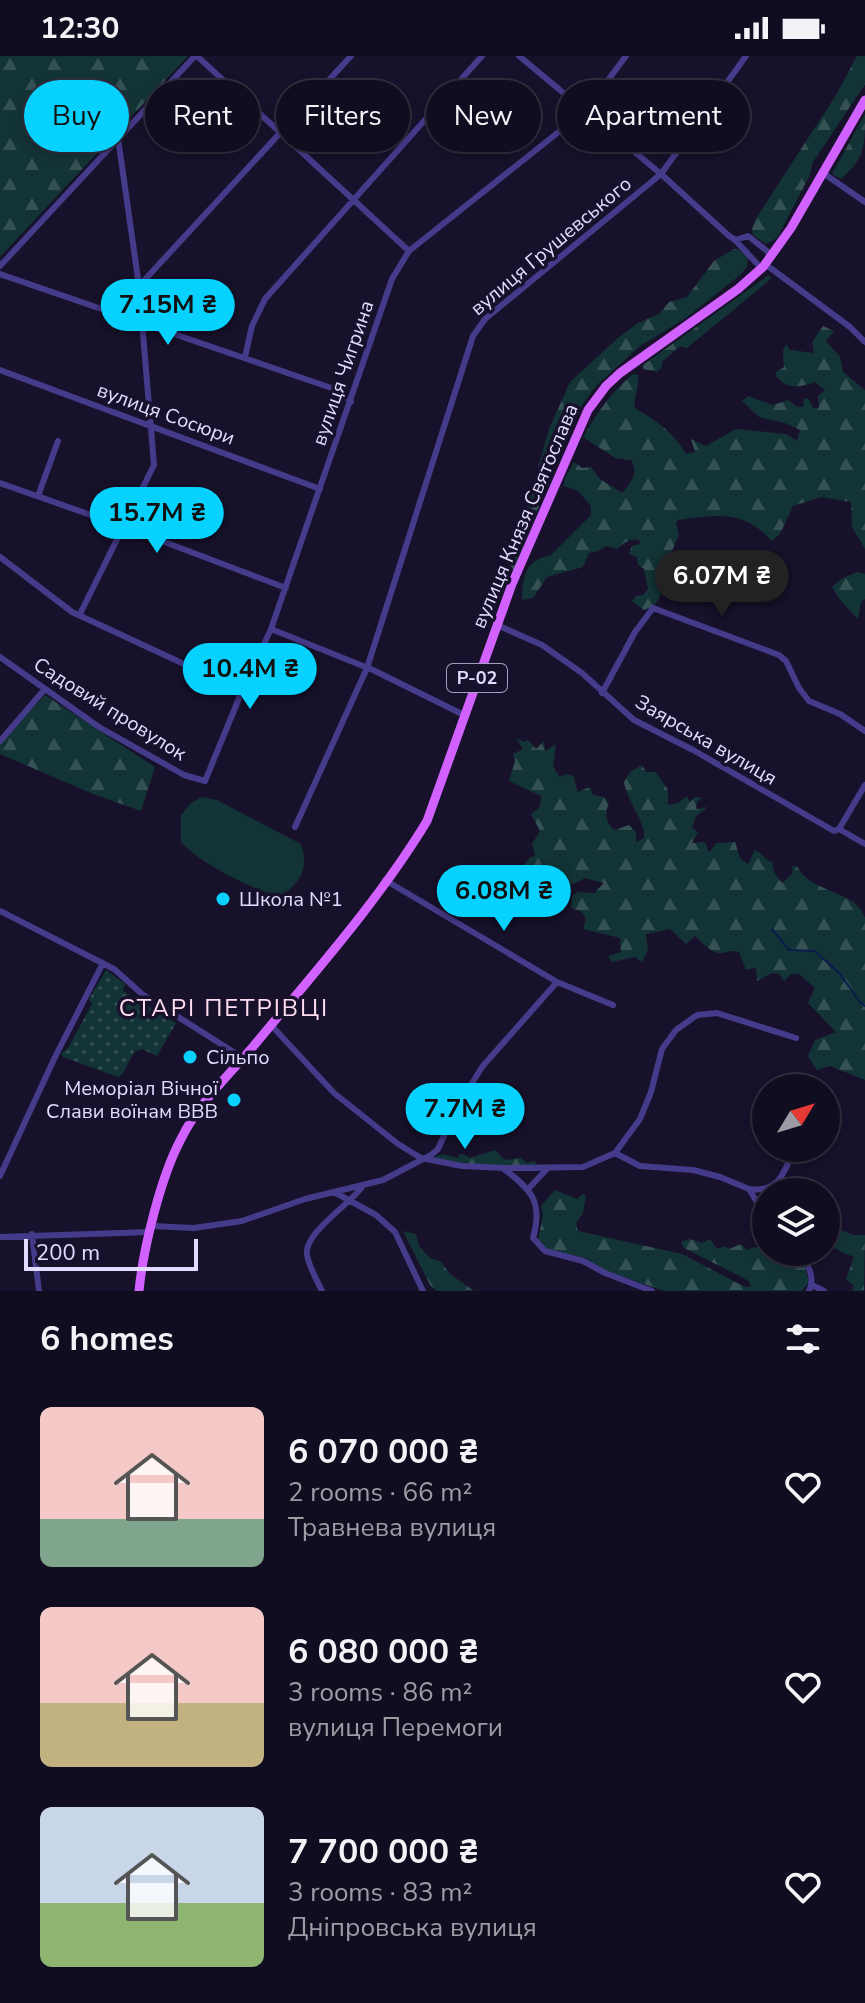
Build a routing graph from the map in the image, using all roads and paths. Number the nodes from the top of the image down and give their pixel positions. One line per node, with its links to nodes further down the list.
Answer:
1 (196, 56): 11 (street); 12 (street)
2 (351, 56): 7 (street)
3 (482, 56): 21 (street)
4 (519, 56): 9 (street)
5 (626, 56): 8 (street, вулиця Чигрина)
6 (746, 56): 20 (street, вулиця Грушевського)
7 (329, 80)
8 (608, 80)
9 (557, 88)
10 (865, 100): 19 (main road, вулиця Князя Святослава / Р-02)
11 (129, 126)
12 (276, 128)
13 (557, 133): 24 (street, вулиця Чигрина)
14 (276, 139): 28 (street)
15 (105, 152): 26 (street)
16 (120, 152): 28 (street)
17 (302, 152): 21 (street)
18 (634, 152): 20 (street)
19 (823, 173): 22 (street); 25 (main road, вулиця Князя Святослава / Р-02)
20 (661, 174): 23 (street); 46 (street, вулиця Грушевського)
21 (355, 201): 24 (street); 31 (street)
22 (865, 202)
23 (735, 240): 25 (street); 25 (street)
24 (409, 251): 33 (street, вулиця Чигрина)
25 (766, 262): 30 (street); 43 (main road, вулиця Князя Святослава / Р-02)
26 (0, 266)
27 (0, 274): 29 (street)
28 (139, 286): 29 (street)
29 (142, 323): 31 (street); 34 (street)
30 (865, 342)
31 (245, 357): 33 (street)
32 (0, 370): 34 (street, вулиця Сосюри)
33 (351, 402): 37 (street, вулиця Чигрина)
34 (150, 425): 37 (street, вулиця Сосюри); 39 (street)
35 (58, 441): 38 (street)
36 (0, 483): 38 (street)
37 (320, 489): 41 (street, вулиця Чигрина)
38 (38, 496): 39 (street)
39 (125, 527): 41 (street); 42 (street)
40 (0, 557): 42 (street)
41 (286, 588): 44 (street, вулиця Чигрина)
42 (80, 614): 48 (street)
43 (497, 625): 49 (street, Заярська вулиця); 50 (main road, вулиця Князя Святослава / Р-02)
44 (271, 629): 46 (street); 48 (street, вулиця Чигрина)
45 (0, 657): 47 (street, Садовий провулок)
46 (367, 668): 50 (street); 55 (street, вулиця Грушевського)
47 (44, 690): 52 (street); 53 (street, Садовий провулок)
48 (242, 691): 53 (street, вулиця Чигрина)
49 (602, 693): 51 (street); 56 (street, Заярська вулиця)
50 (464, 715): 58 (main road, вулиця Князя Святослава / Р-02)
51 (865, 731)
52 (0, 741)
53 (205, 781)
54 (865, 785): 56 (street)
55 (295, 827)
56 (839, 829): 57 (street, Заярська вулиця)
57 (865, 844)
58 (385, 880): 61 (street); 63 (main road, вулиця Князя Святослава / Р-02)
59 (0, 911): 60 (street)
60 (103, 963): 65 (street); 71 (street)
61 (557, 982): 62 (street); 67 (street)
62 (613, 1005)
63 (271, 1025): 65 (main road, вулиця Князя Святослава / Р-02); 67 (street)
64 (796, 1038): 66 (street)
65 (243, 1058): 78 (main road, вулиця Князя Святослава / Р-02)
66 (615, 1153): 70 (street); 74 (street)
67 (421, 1158): 69 (street); 72 (street)
68 (789, 1162): 74 (street)
69 (504, 1168): 70 (street); 73 (street)
70 (547, 1169): 73 (street)
71 (0, 1176)
72 (362, 1187): 75 (street); 77 (street)
73 (528, 1189): 87 (street)
74 (749, 1189): 76 (street)
75 (334, 1192): 77 (street); 78 (street)
76 (752, 1194)
77 (353, 1201): 85 (street); 86 (street)
78 (152, 1229): 79 (street); 84 (main road, вулиця Князя Святослава / Р-02)
79 (32, 1234): 80 (street); 83 (street)
80 (0, 1237)
81 (807, 1266): 82 (street)
82 (811, 1288): 88 (street)
83 (39, 1291)
84 (139, 1291)
85 (322, 1291)
86 (423, 1291)
87 (652, 1291)
88 (824, 1291)

